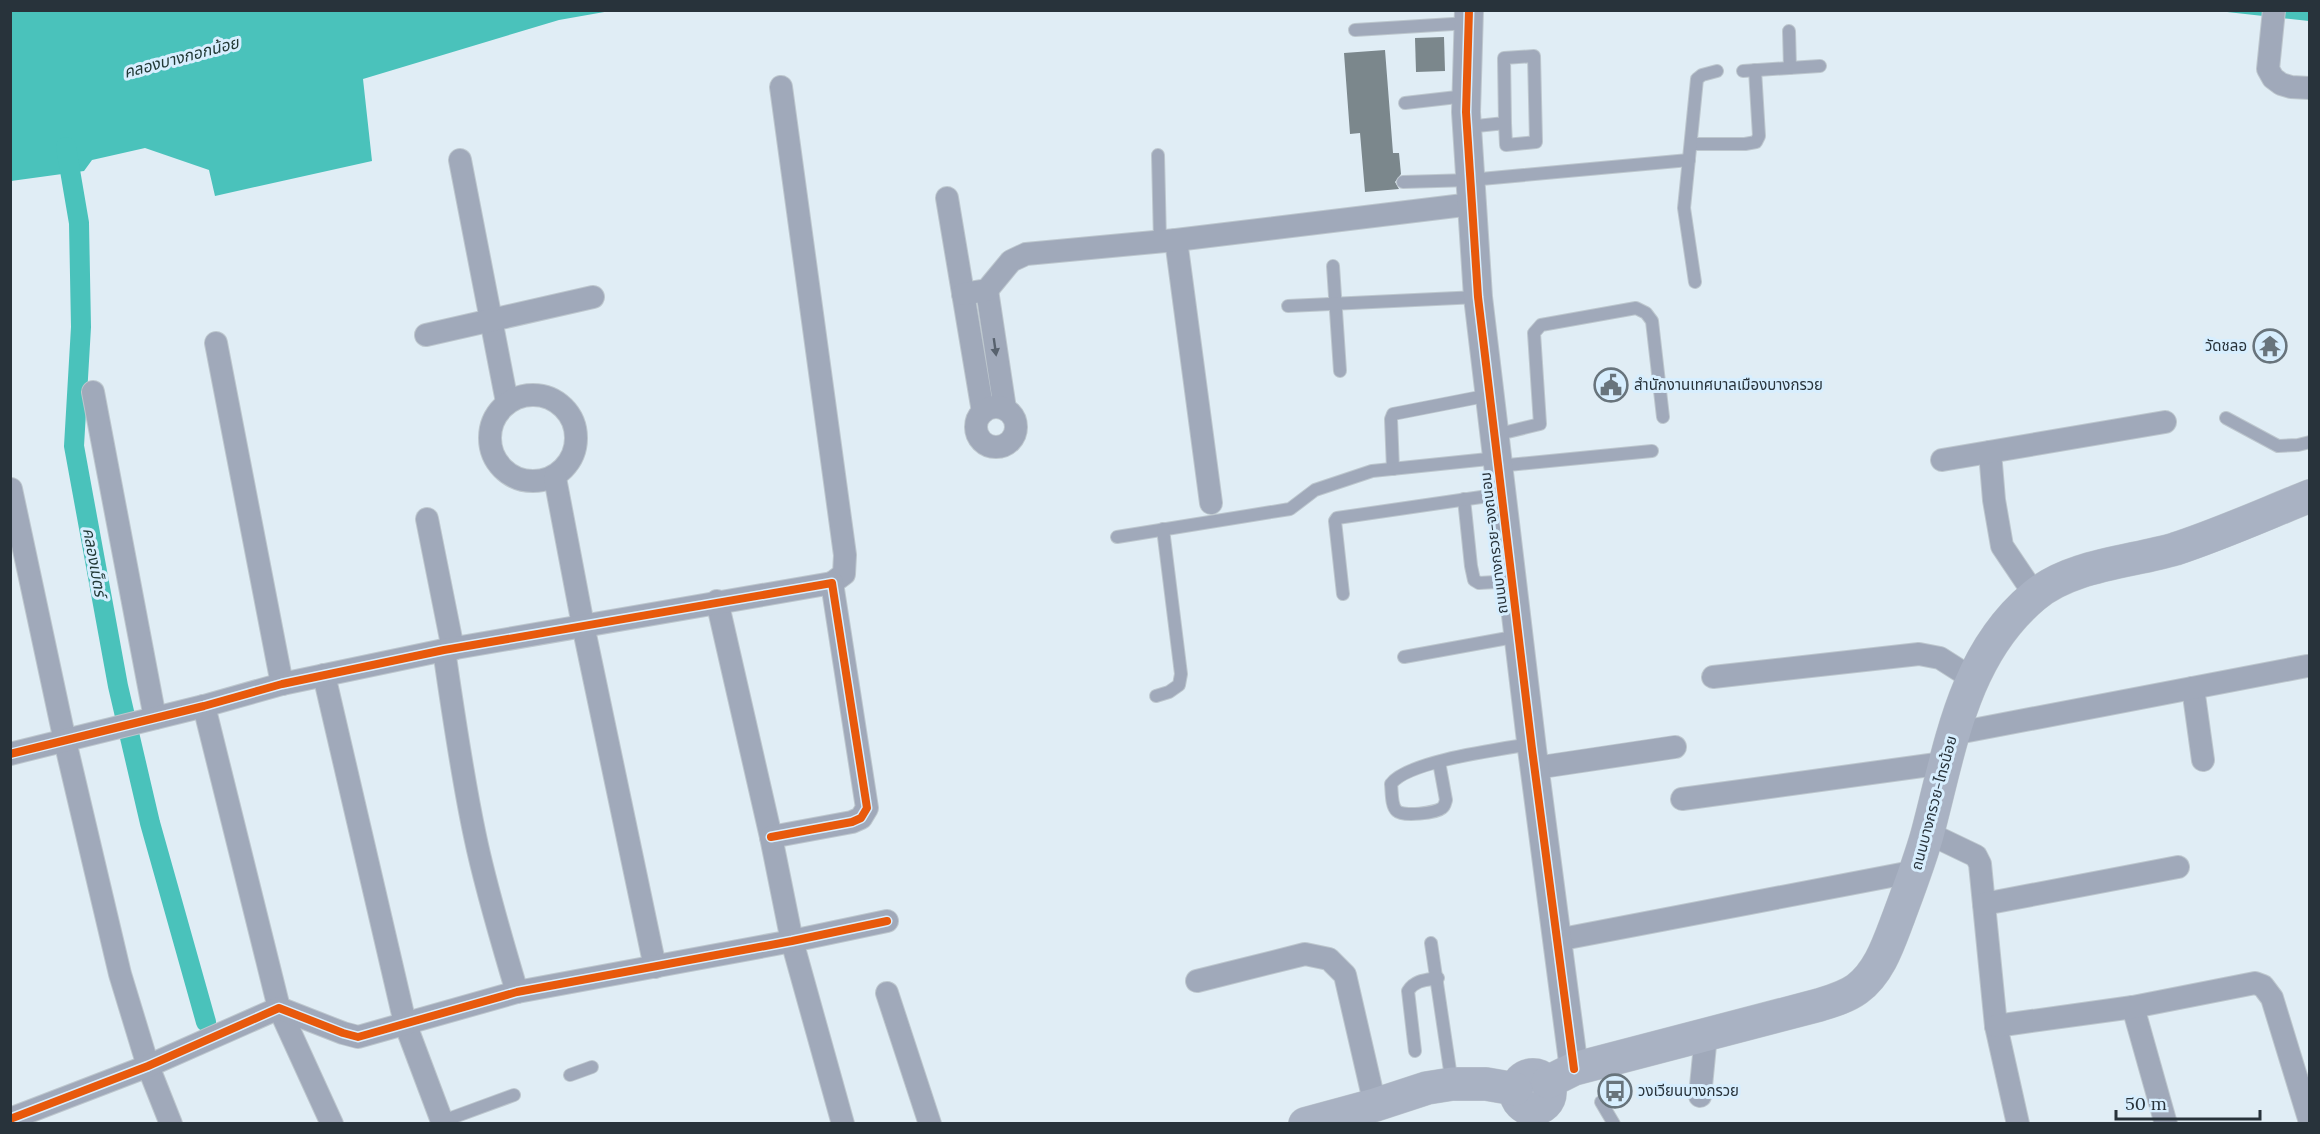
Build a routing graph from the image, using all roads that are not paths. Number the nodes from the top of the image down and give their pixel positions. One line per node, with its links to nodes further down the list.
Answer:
1 (2273, 14): 9 (street)
2 (1469, 17): 3 (lane); 10 (street, ถนนบางกรวย-จงถนอม)
3 (1355, 30)
4 (1789, 31): 6 (lane)
5 (1820, 66): 6 (lane)
6 (1790, 68): 14 (lane)
7 (1717, 72): 14 (lane)
8 (781, 87): 56 (street)
9 (2310, 88)
10 (1467, 96): 11 (lane); 13 (street, ถนนบางกรวย-จงถนอม)
11 (1405, 103)
12 (1505, 123): 12 (lane); 13 (lane)
13 (1467, 127): 19 (street, ถนนบางกรวย-จงถนอม)
14 (1691, 144): 17 (lane)
15 (1158, 155): 21 (lane)
16 (460, 160): 30 (street)
17 (1689, 160): 19 (lane); 23 (lane)
18 (1403, 182): 19 (lane)
19 (1471, 192): 21 (street); 27 (street, ถนนบางกรวย-จงถนอม)
20 (947, 198): 25 (street)
21 (1168, 241): 24 (street); 51 (street)
22 (1333, 266): 28 (lane)
23 (1695, 282)
24 (987, 290): 25 (street); 25 (street, one-way to 25)
25 (963, 294)
26 (593, 297): 30 (street)
27 (1478, 297): 28 (lane); 35 (street, ถนนบางกรวย-จงถนอม)
28 (1335, 304): 29 (lane); 33 (lane)
29 (1288, 306)
30 (492, 318): 31 (street); 36 (street)
31 (426, 335)
32 (216, 344): 68 (street)
33 (1340, 371)
34 (93, 393): 72 (street)
35 (1490, 395): 43 (street, ถนนบางกรวย-จงถนอม); 45 (lane)
36 (507, 402): 46 (street); 46 (street)
37 (1663, 417): 43 (lane)
38 (2226, 418): 40 (lane)
39 (2165, 422): 42 (street)
40 (2310, 442)
41 (1652, 451): 43 (lane)
42 (1990, 452): 44 (street); 58 (street)
43 (1497, 453): 45 (lane); 48 (street, ถนนบางกรวย-จงถนอม)
44 (1942, 460)
45 (1393, 469): 53 (lane)
46 (555, 478): 60 (street)
47 (11, 489): 73 (street)
48 (1502, 494): 50 (lane); 55 (street, ถนนบางกรวย-จงถนอม)
49 (2310, 496): 58 (main road, ถนนบางกรวย-ไทรน้อย)
50 (1464, 499): 55 (lane); 57 (lane)
51 (1211, 503)
52 (427, 519): 62 (street)
53 (1163, 529): 54 (lane); 70 (lane)
54 (1117, 537)
55 (1512, 581): 61 (street, ถนนบางกรวย-จงถนอม)
56 (832, 583): 59 (street); 82 (street)
57 (1343, 594)
58 (2035, 595): 67 (main road, ถนนบางกรวย-ไทรน้อย)
59 (717, 601): 60 (street); 82 (street)
60 (583, 625): 62 (street); 90 (street)
61 (1519, 636): 63 (lane); 77 (street, ถนนบางกรวย-จงถนอม)
62 (448, 649): 65 (street); 93 (street)
63 (1404, 657)
64 (2307, 666): 69 (street)
65 (324, 675): 68 (street); 97 (street)
66 (1713, 677): 67 (street)
67 (1973, 679): 75 (main road, ถนนบางกรวย-ไทรน้อย)
68 (282, 684): 71 (street)
69 (2193, 688): 75 (street); 78 (street)
70 (1156, 696)
71 (204, 706): 72 (street); 96 (street)
72 (155, 718): 73 (street)
73 (65, 741): 76 (street); 101 (street)
74 (1675, 747): 77 (street)
75 (1948, 749): 80 (street); 81 (main road, ถนนบางกรวย-ไทรน้อย)
76 (10, 754)
77 (1533, 756): 79 (lane); 87 (street, ถนนบางกรวย-จงถนอม)
78 (2203, 760)
79 (1439, 762): 79 (lane)
80 (1682, 799)
81 (1928, 833): 84 (main road, ถนนบางกรวย-ไทรน้อย); 85 (street)
82 (771, 837): 88 (street)
83 (2178, 867): 85 (street)
84 (1917, 870): 87 (street); 99 (main road, ถนนบางกรวย-ไทรน้อย)
85 (1984, 904): 98 (street)
86 (887, 921): 88 (street)
87 (1557, 940): 108 (street, ถนนบางกรวย-จงถนอม)
88 (792, 941): 90 (street); 116 (street)
89 (1431, 943): 91 (lane)
90 (656, 967): 93 (street)
91 (1438, 978): 100 (lane); 104 (lane)
92 (1197, 981): 109 (street)
93 (517, 992): 97 (street)
94 (887, 993): 117 (street)
95 (2133, 1007): 98 (street); 113 (street); 120 (street)
96 (279, 1008): 97 (street); 101 (street); 115 (street)
97 (405, 1023): 111 (street)
98 (1996, 1026): 112 (street)
99 (1706, 1035): 106 (street); 108 (main road, ถนนบางกรวย-ไทรน้อย)
100 (1414, 1051)
101 (147, 1066): 110 (street); 114 (street)
102 (592, 1067): 103 (lane)
103 (570, 1075)
104 (1463, 1084): 108 (main road); 109 (main road)
105 (514, 1095): 111 (lane)
106 (1700, 1096)
107 (1601, 1102): 119 (lane)
108 (1544, 1103)
109 (1375, 1105): 118 (main road)
110 (11, 1121)
111 (443, 1122)
112 (2011, 1122)
113 (2310, 1122)
114 (171, 1124)
115 (332, 1124)
116 (843, 1124)
117 (930, 1124)
118 (1305, 1124)
119 (1614, 1124)
120 (2166, 1124)

